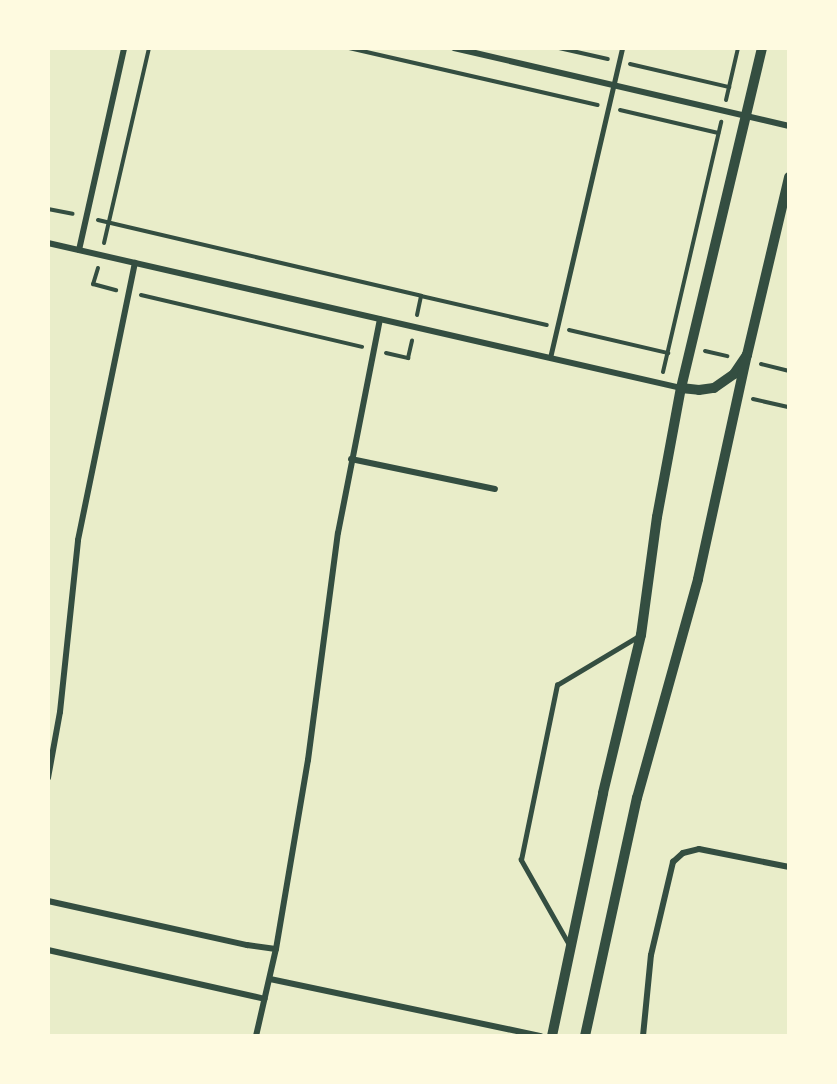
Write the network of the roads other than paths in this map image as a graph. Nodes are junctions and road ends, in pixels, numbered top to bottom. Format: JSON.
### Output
{"nodes":[{"id":1,"x":124,"y":48,"type":"edge"},
{"id":2,"x":454,"y":48,"type":"edge"},
{"id":3,"x":622,"y":48,"type":"edge"},
{"id":4,"x":762,"y":48,"type":"edge"},
{"id":5,"x":613,"y":85,"type":"junction"},
{"id":6,"x":746,"y":116,"type":"junction"},
{"id":7,"x":789,"y":126,"type":"edge"},
{"id":8,"x":789,"y":177,"type":"edge"},
{"id":9,"x":48,"y":243,"type":"edge"},
{"id":10,"x":79,"y":250,"type":"junction"},
{"id":11,"x":135,"y":263,"type":"junction"},
{"id":12,"x":380,"y":319,"type":"junction"},
{"id":13,"x":550,"y":358,"type":"junction"},
{"id":14,"x":745,"y":359,"type":"junction"},
{"id":15,"x":681,"y":388,"type":"junction"},
{"id":16,"x":351,"y":459,"type":"junction"},
{"id":17,"x":495,"y":489,"type":"dead end"},
{"id":18,"x":641,"y":635,"type":"junction"},
{"id":19,"x":48,"y":778,"type":"edge"},
{"id":20,"x":789,"y":867,"type":"edge"},
{"id":21,"x":48,"y":901,"type":"edge"},
{"id":22,"x":571,"y":947,"type":"junction"},
{"id":23,"x":276,"y":949,"type":"junction"},
{"id":24,"x":48,"y":950,"type":"edge"},
{"id":25,"x":270,"y":979,"type":"junction"},
{"id":26,"x":265,"y":999,"type":"junction"},
{"id":27,"x":256,"y":1036,"type":"edge"},
{"id":28,"x":541,"y":1036,"type":"edge"},
{"id":29,"x":552,"y":1036,"type":"edge"},
{"id":30,"x":585,"y":1036,"type":"edge"},
{"id":31,"x":643,"y":1036,"type":"edge"}],
"edges":[{"from":1,"to":10,"type":"street"},
{"from":2,"to":5,"type":"street"},
{"from":3,"to":5,"type":"lane"},
{"from":4,"to":6,"type":"street"},
{"from":5,"to":6,"type":"street"},
{"from":5,"to":13,"type":"lane"},
{"from":6,"to":7,"type":"street"},
{"from":6,"to":15,"type":"street"},
{"from":8,"to":14,"type":"street"},
{"from":9,"to":10,"type":"street"},
{"from":10,"to":11,"type":"street"},
{"from":11,"to":12,"type":"street"},
{"from":11,"to":19,"type":"street"},
{"from":12,"to":13,"type":"street"},
{"from":12,"to":16,"type":"street"},
{"from":13,"to":15,"type":"street"},
{"from":14,"to":15,"type":"street"},
{"from":14,"to":30,"type":"street"},
{"from":15,"to":18,"type":"street"},
{"from":16,"to":17,"type":"street"},
{"from":16,"to":23,"type":"street"},
{"from":18,"to":22,"type":"street"},
{"from":18,"to":22,"type":"lane"},
{"from":20,"to":31,"type":"street"},
{"from":21,"to":23,"type":"street"},
{"from":22,"to":29,"type":"street"},
{"from":23,"to":25,"type":"street"},
{"from":24,"to":26,"type":"street"},
{"from":25,"to":26,"type":"street"},
{"from":25,"to":28,"type":"street"},
{"from":26,"to":27,"type":"street"}]}
